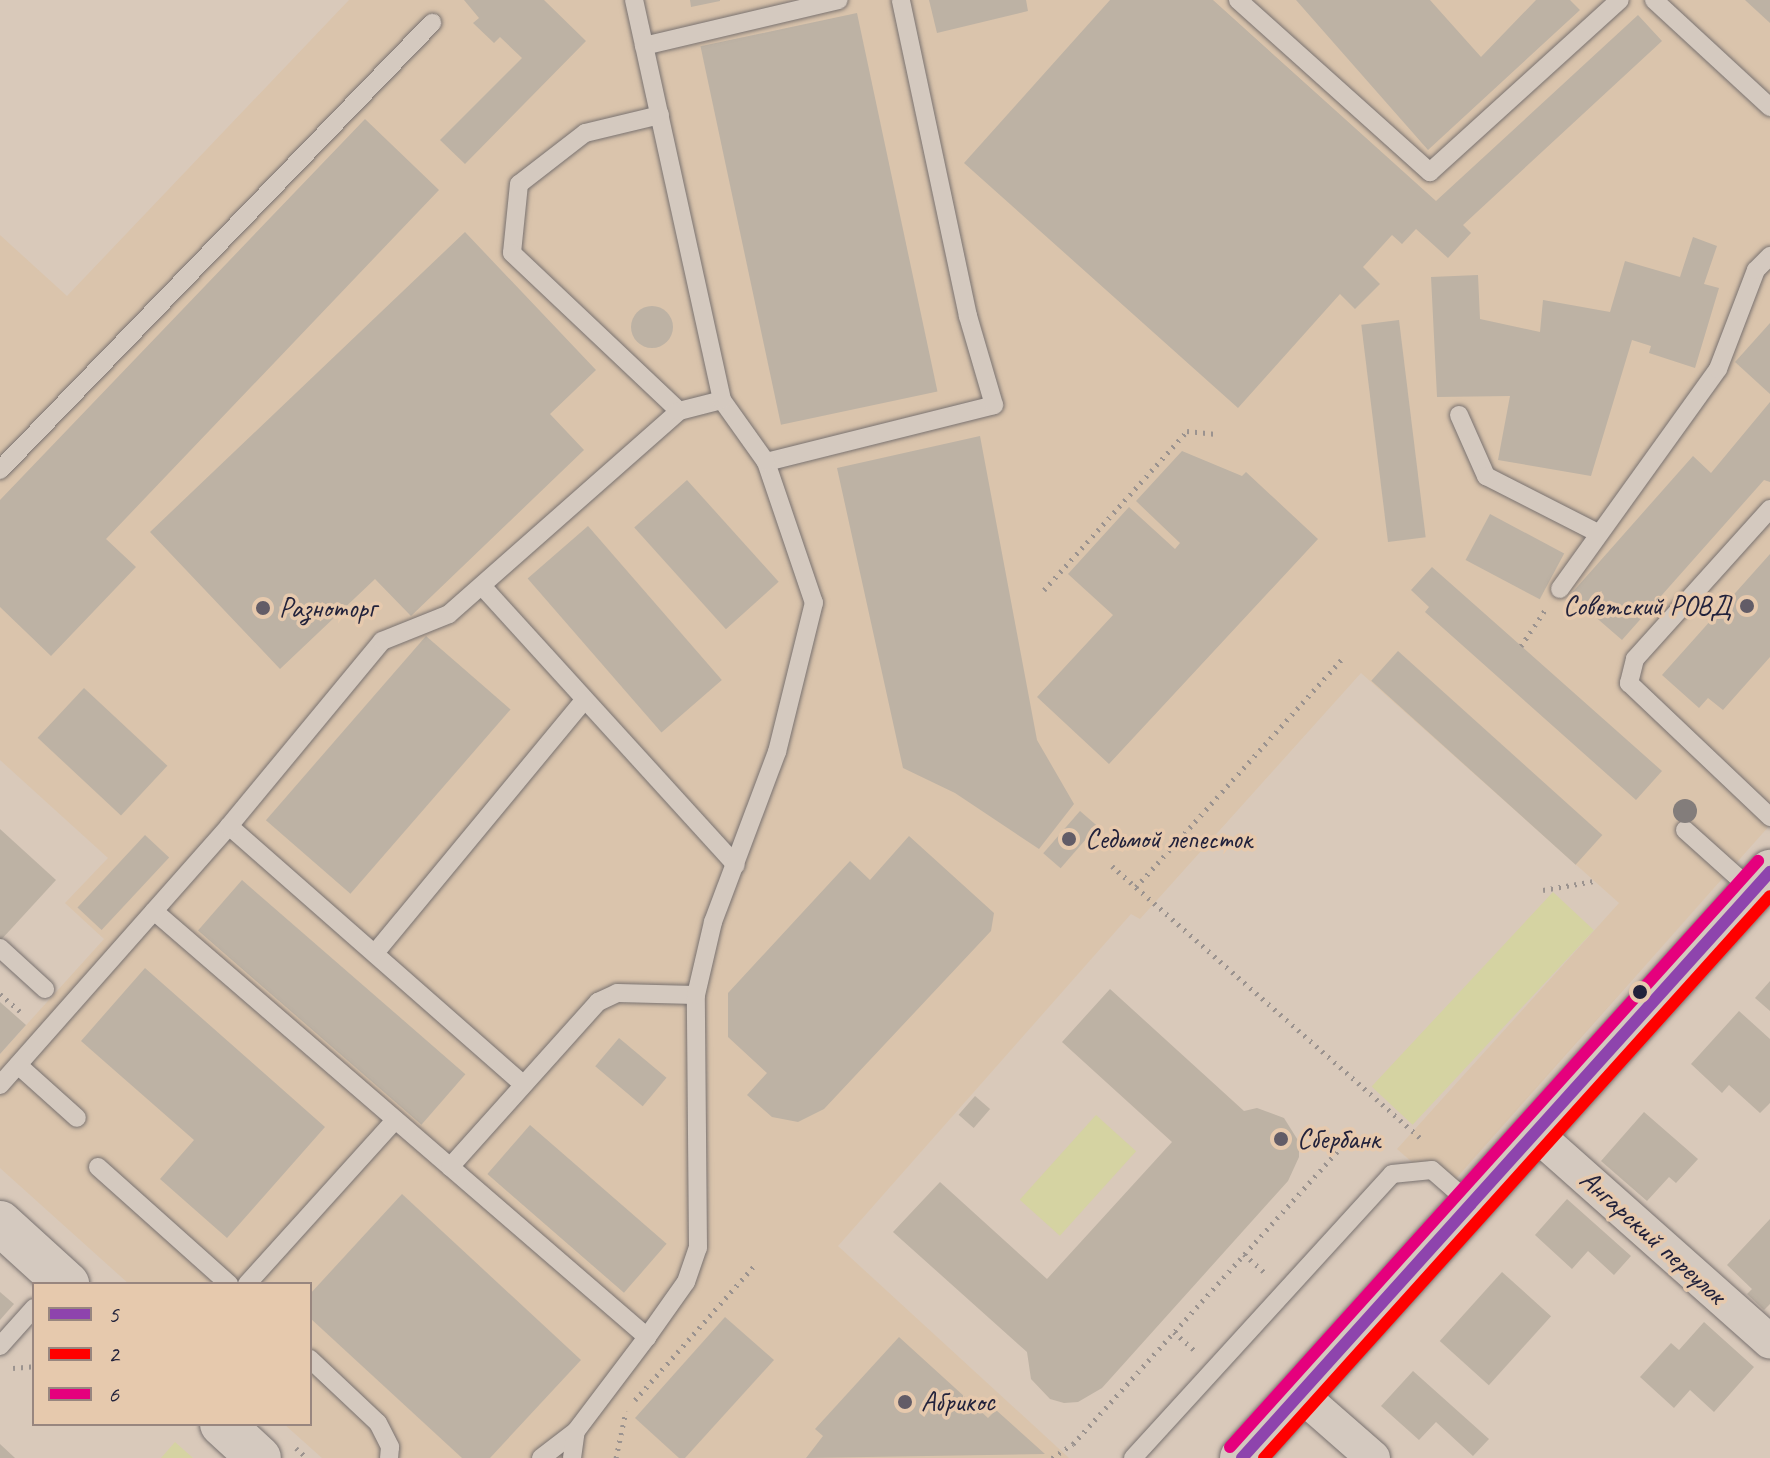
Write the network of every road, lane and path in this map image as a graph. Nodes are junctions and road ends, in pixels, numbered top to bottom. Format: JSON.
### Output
{"nodes":[{"id":1,"x":634,"y":0,"type":"edge"},
{"id":2,"x":839,"y":0,"type":"edge"},
{"id":3,"x":901,"y":0,"type":"edge"},
{"id":4,"x":1238,"y":0,"type":"edge"},
{"id":5,"x":1620,"y":0,"type":"edge"},
{"id":6,"x":1654,"y":0,"type":"edge"},
{"id":7,"x":432,"y":23,"type":"dead end"},
{"id":8,"x":644,"y":46,"type":"junction"},
{"id":9,"x":1770,"y":107,"type":"edge"},
{"id":10,"x":660,"y":115,"type":"junction"},
{"id":11,"x":1770,"y":256,"type":"edge"},
{"id":12,"x":722,"y":400,"type":"junction"},
{"id":13,"x":679,"y":411,"type":"junction"},
{"id":14,"x":1459,"y":415,"type":"dead end"},
{"id":15,"x":1214,"y":434,"type":"dead end"},
{"id":16,"x":766,"y":462,"type":"junction"},
{"id":17,"x":0,"y":470,"type":"edge"},
{"id":18,"x":1770,"y":509,"type":"edge"},
{"id":19,"x":1598,"y":533,"type":"junction"},
{"id":20,"x":482,"y":586,"type":"junction"},
{"id":21,"x":1560,"y":589,"type":"joint"},
{"id":22,"x":1044,"y":590,"type":"dead end"},
{"id":23,"x":1521,"y":646,"type":"dead end"},
{"id":24,"x":1344,"y":657,"type":"dead end"},
{"id":25,"x":584,"y":700,"type":"junction"},
{"id":26,"x":1770,"y":817,"type":"edge"},
{"id":27,"x":229,"y":826,"type":"junction"},
{"id":28,"x":1685,"y":830,"type":"dead end"},
{"id":29,"x":736,"y":865,"type":"junction"},
{"id":30,"x":1112,"y":866,"type":"dead end"},
{"id":31,"x":1594,"y":881,"type":"dead end"},
{"id":32,"x":1136,"y":887,"type":"junction"},
{"id":33,"x":1543,"y":890,"type":"dead end"},
{"id":34,"x":1764,"y":890,"type":"edge"},
{"id":35,"x":154,"y":911,"type":"junction"},
{"id":36,"x":0,"y":948,"type":"edge"},
{"id":37,"x":375,"y":953,"type":"junction"},
{"id":38,"x":45,"y":989,"type":"dead end"},
{"id":39,"x":0,"y":994,"type":"edge"},
{"id":40,"x":696,"y":995,"type":"junction"},
{"id":41,"x":23,"y":1014,"type":"dead end"},
{"id":42,"x":18,"y":1065,"type":"junction"},
{"id":43,"x":523,"y":1084,"type":"junction"},
{"id":44,"x":0,"y":1085,"type":"edge"},
{"id":45,"x":77,"y":1118,"type":"dead end"},
{"id":46,"x":395,"y":1120,"type":"junction"},
{"id":47,"x":1535,"y":1133,"type":"junction"},
{"id":48,"x":1350,"y":1137,"type":"dead end"},
{"id":49,"x":1423,"y":1140,"type":"dead end"},
{"id":50,"x":98,"y":1167,"type":"dead end"},
{"id":51,"x":450,"y":1167,"type":"junction"},
{"id":52,"x":1471,"y":1204,"type":"junction"},
{"id":53,"x":0,"y":1223,"type":"edge"},
{"id":54,"x":754,"y":1266,"type":"dead end"},
{"id":55,"x":48,"y":1282,"type":"edge"},
{"id":56,"x":227,"y":1282,"type":"edge"},
{"id":57,"x":249,"y":1282,"type":"edge"},
{"id":58,"x":32,"y":1312,"type":"edge"},
{"id":59,"x":647,"y":1337,"type":"junction"},
{"id":60,"x":1770,"y":1342,"type":"edge"},
{"id":61,"x":0,"y":1346,"type":"edge"},
{"id":62,"x":312,"y":1361,"type":"edge"},
{"id":63,"x":1300,"y":1394,"type":"junction"},
{"id":64,"x":224,"y":1426,"type":"edge"},
{"id":65,"x":576,"y":1431,"type":"junction"},
{"id":66,"x":259,"y":1458,"type":"edge"},
{"id":67,"x":389,"y":1458,"type":"edge"},
{"id":68,"x":541,"y":1458,"type":"edge"},
{"id":69,"x":572,"y":1458,"type":"edge"},
{"id":70,"x":616,"y":1458,"type":"edge"},
{"id":71,"x":1052,"y":1458,"type":"edge"},
{"id":72,"x":1133,"y":1458,"type":"edge"},
{"id":73,"x":1242,"y":1458,"type":"edge"},
{"id":74,"x":1373,"y":1458,"type":"edge"}],
"edges":[{"from":1,"to":8,"type":"lane"},
{"from":2,"to":8,"type":"lane"},
{"from":3,"to":16,"type":"lane"},
{"from":4,"to":5,"type":"lane"},
{"from":6,"to":9,"type":"lane"},
{"from":7,"to":17,"type":"lane"},
{"from":8,"to":10,"type":"lane"},
{"from":10,"to":12,"type":"lane"},
{"from":10,"to":13,"type":"lane"},
{"from":11,"to":19,"type":"lane"},
{"from":12,"to":13,"type":"lane"},
{"from":12,"to":16,"type":"lane"},
{"from":13,"to":20,"type":"lane"},
{"from":14,"to":19,"type":"lane"},
{"from":15,"to":22,"type":"path"},
{"from":16,"to":29,"type":"lane"},
{"from":18,"to":26,"type":"lane"},
{"from":19,"to":21,"type":"lane"},
{"from":20,"to":25,"type":"lane"},
{"from":20,"to":27,"type":"lane"},
{"from":21,"to":23,"type":"path"},
{"from":24,"to":32,"type":"path"},
{"from":25,"to":29,"type":"lane"},
{"from":25,"to":37,"type":"lane"},
{"from":27,"to":35,"type":"lane"},
{"from":27,"to":37,"type":"lane"},
{"from":28,"to":34,"type":"lane"},
{"from":29,"to":40,"type":"lane"},
{"from":30,"to":32,"type":"path"},
{"from":31,"to":33,"type":"path"},
{"from":32,"to":49,"type":"path"},
{"from":34,"to":47,"type":"main road"},
{"from":35,"to":42,"type":"lane"},
{"from":35,"to":46,"type":"lane"},
{"from":36,"to":38,"type":"lane"},
{"from":37,"to":43,"type":"lane"},
{"from":39,"to":41,"type":"path"},
{"from":40,"to":43,"type":"lane"},
{"from":40,"to":59,"type":"lane"},
{"from":42,"to":44,"type":"lane"},
{"from":42,"to":45,"type":"lane"},
{"from":43,"to":51,"type":"lane"},
{"from":46,"to":51,"type":"lane"},
{"from":46,"to":57,"type":"lane"},
{"from":47,"to":52,"type":"main road"},
{"from":47,"to":60,"type":"street","name":"Ангарский переулок"},
{"from":48,"to":71,"type":"path"},
{"from":50,"to":56,"type":"lane"},
{"from":51,"to":59,"type":"lane"},
{"from":52,"to":63,"type":"main road"},
{"from":52,"to":72,"type":"lane"},
{"from":53,"to":55,"type":"main road"},
{"from":54,"to":70,"type":"path"},
{"from":58,"to":61,"type":"lane"},
{"from":59,"to":65,"type":"lane"},
{"from":62,"to":67,"type":"lane"},
{"from":63,"to":73,"type":"main road"},
{"from":63,"to":74,"type":"street"},
{"from":64,"to":66,"type":"main road"},
{"from":65,"to":68,"type":"lane"},
{"from":65,"to":69,"type":"lane"}]}
